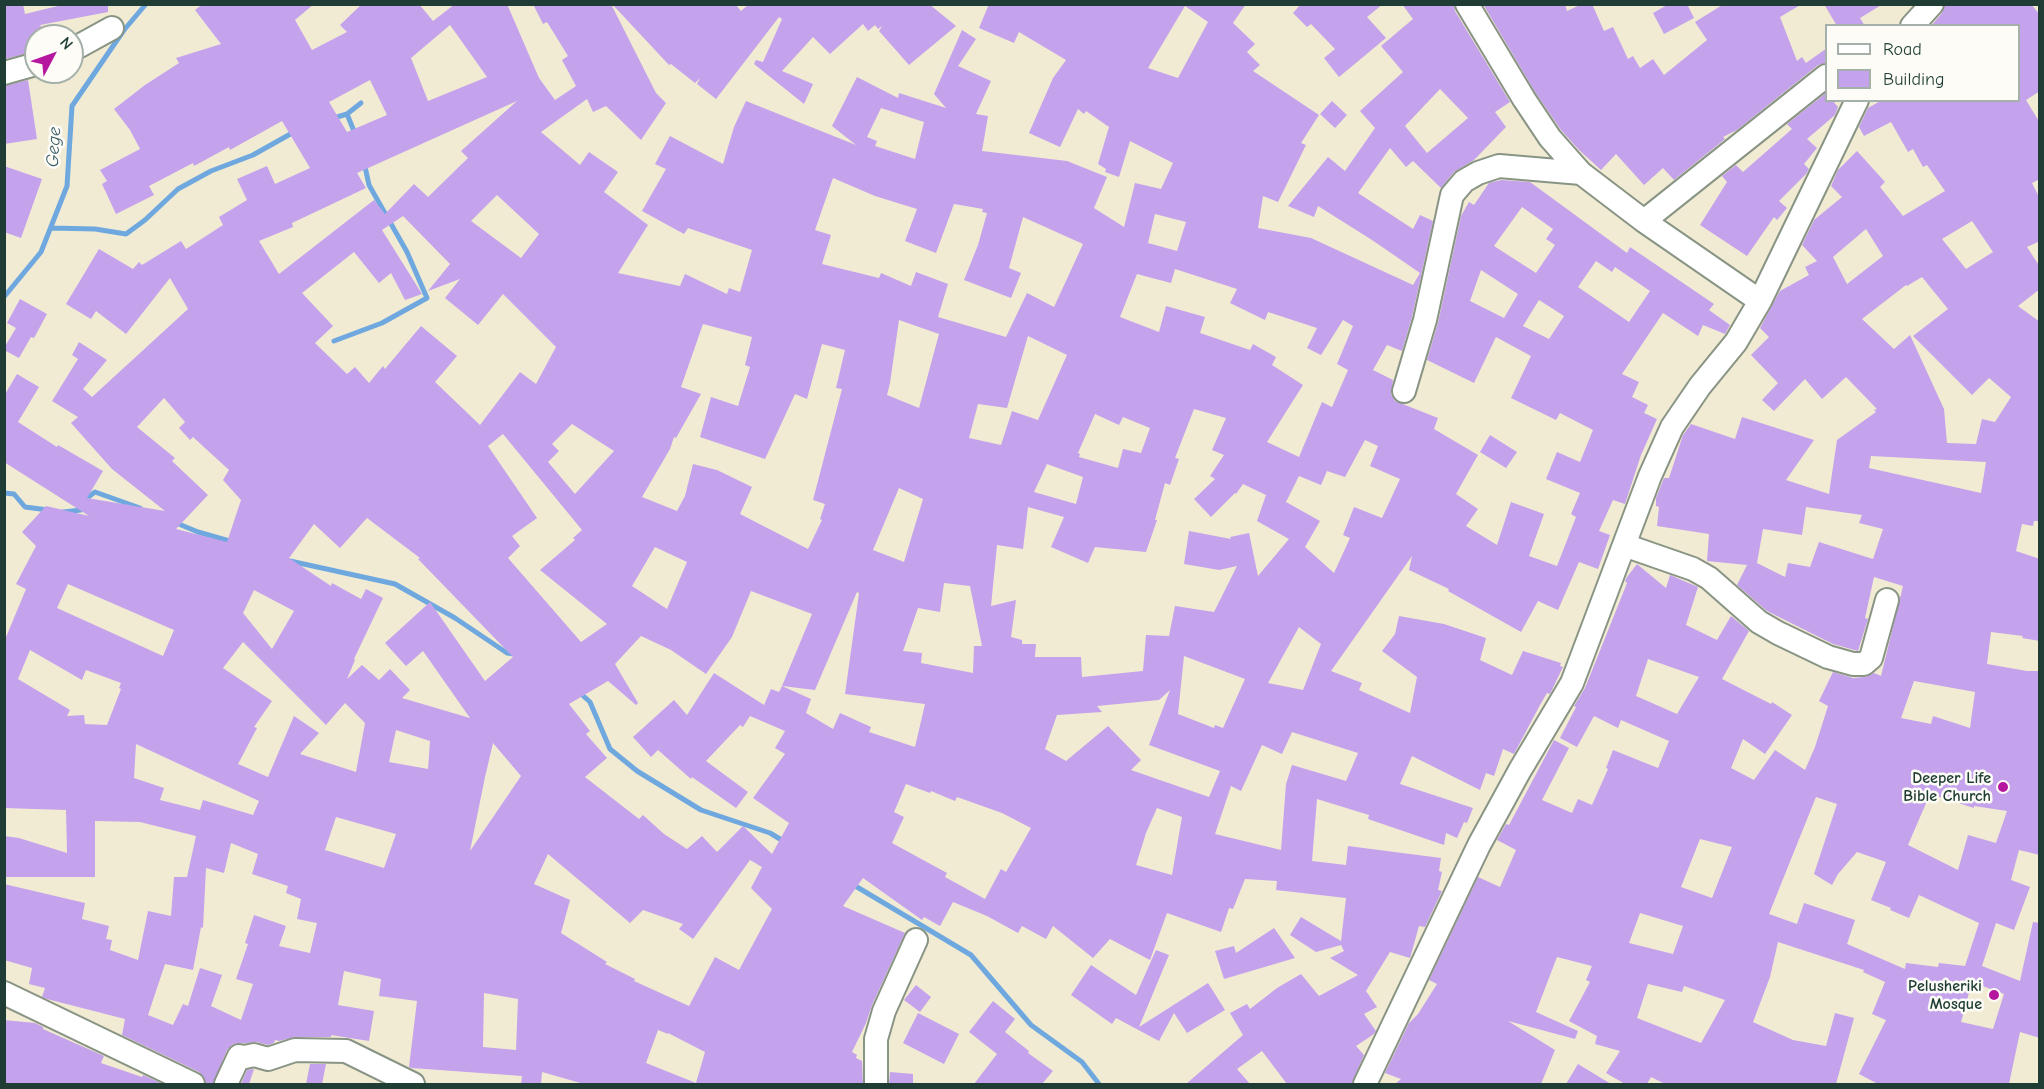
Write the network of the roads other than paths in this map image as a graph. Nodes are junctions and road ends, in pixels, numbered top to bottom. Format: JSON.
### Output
{"nodes":[{"id":1,"x":1467,"y":4,"type":"edge"},
{"id":2,"x":1923,"y":14,"type":"edge"},
{"id":3,"x":1907,"y":24,"type":"edge"},
{"id":4,"x":112,"y":28,"type":"dead end"},
{"id":5,"x":84,"y":43,"type":"edge"},
{"id":6,"x":24,"y":67,"type":"edge"},
{"id":7,"x":4,"y":73,"type":"edge"},
{"id":8,"x":1825,"y":78,"type":"edge"},
{"id":9,"x":1856,"y":102,"type":"edge"},
{"id":10,"x":1581,"y":173,"type":"junction"},
{"id":11,"x":1644,"y":220,"type":"junction"},
{"id":12,"x":1760,"y":301,"type":"junction"},
{"id":13,"x":1404,"y":391,"type":"dead end"},
{"id":14,"x":1624,"y":545,"type":"junction"},
{"id":15,"x":1887,"y":600,"type":"dead end"},
{"id":16,"x":916,"y":940,"type":"dead end"},
{"id":17,"x":4,"y":993,"type":"edge"},
{"id":18,"x":193,"y":1084,"type":"edge"},
{"id":19,"x":226,"y":1084,"type":"edge"},
{"id":20,"x":412,"y":1084,"type":"edge"},
{"id":21,"x":876,"y":1084,"type":"edge"},
{"id":22,"x":1365,"y":1084,"type":"edge"}],
"edges":[{"from":1,"to":10,"type":"street"},
{"from":2,"to":3,"type":"street"},
{"from":4,"to":5,"type":"street"},
{"from":6,"to":7,"type":"street"},
{"from":8,"to":11,"type":"street"},
{"from":9,"to":12,"type":"street"},
{"from":10,"to":11,"type":"street"},
{"from":10,"to":13,"type":"street"},
{"from":11,"to":12,"type":"street"},
{"from":12,"to":14,"type":"street"},
{"from":14,"to":15,"type":"street"},
{"from":14,"to":22,"type":"street"},
{"from":16,"to":21,"type":"street"},
{"from":17,"to":18,"type":"street"},
{"from":19,"to":20,"type":"street"}]}
